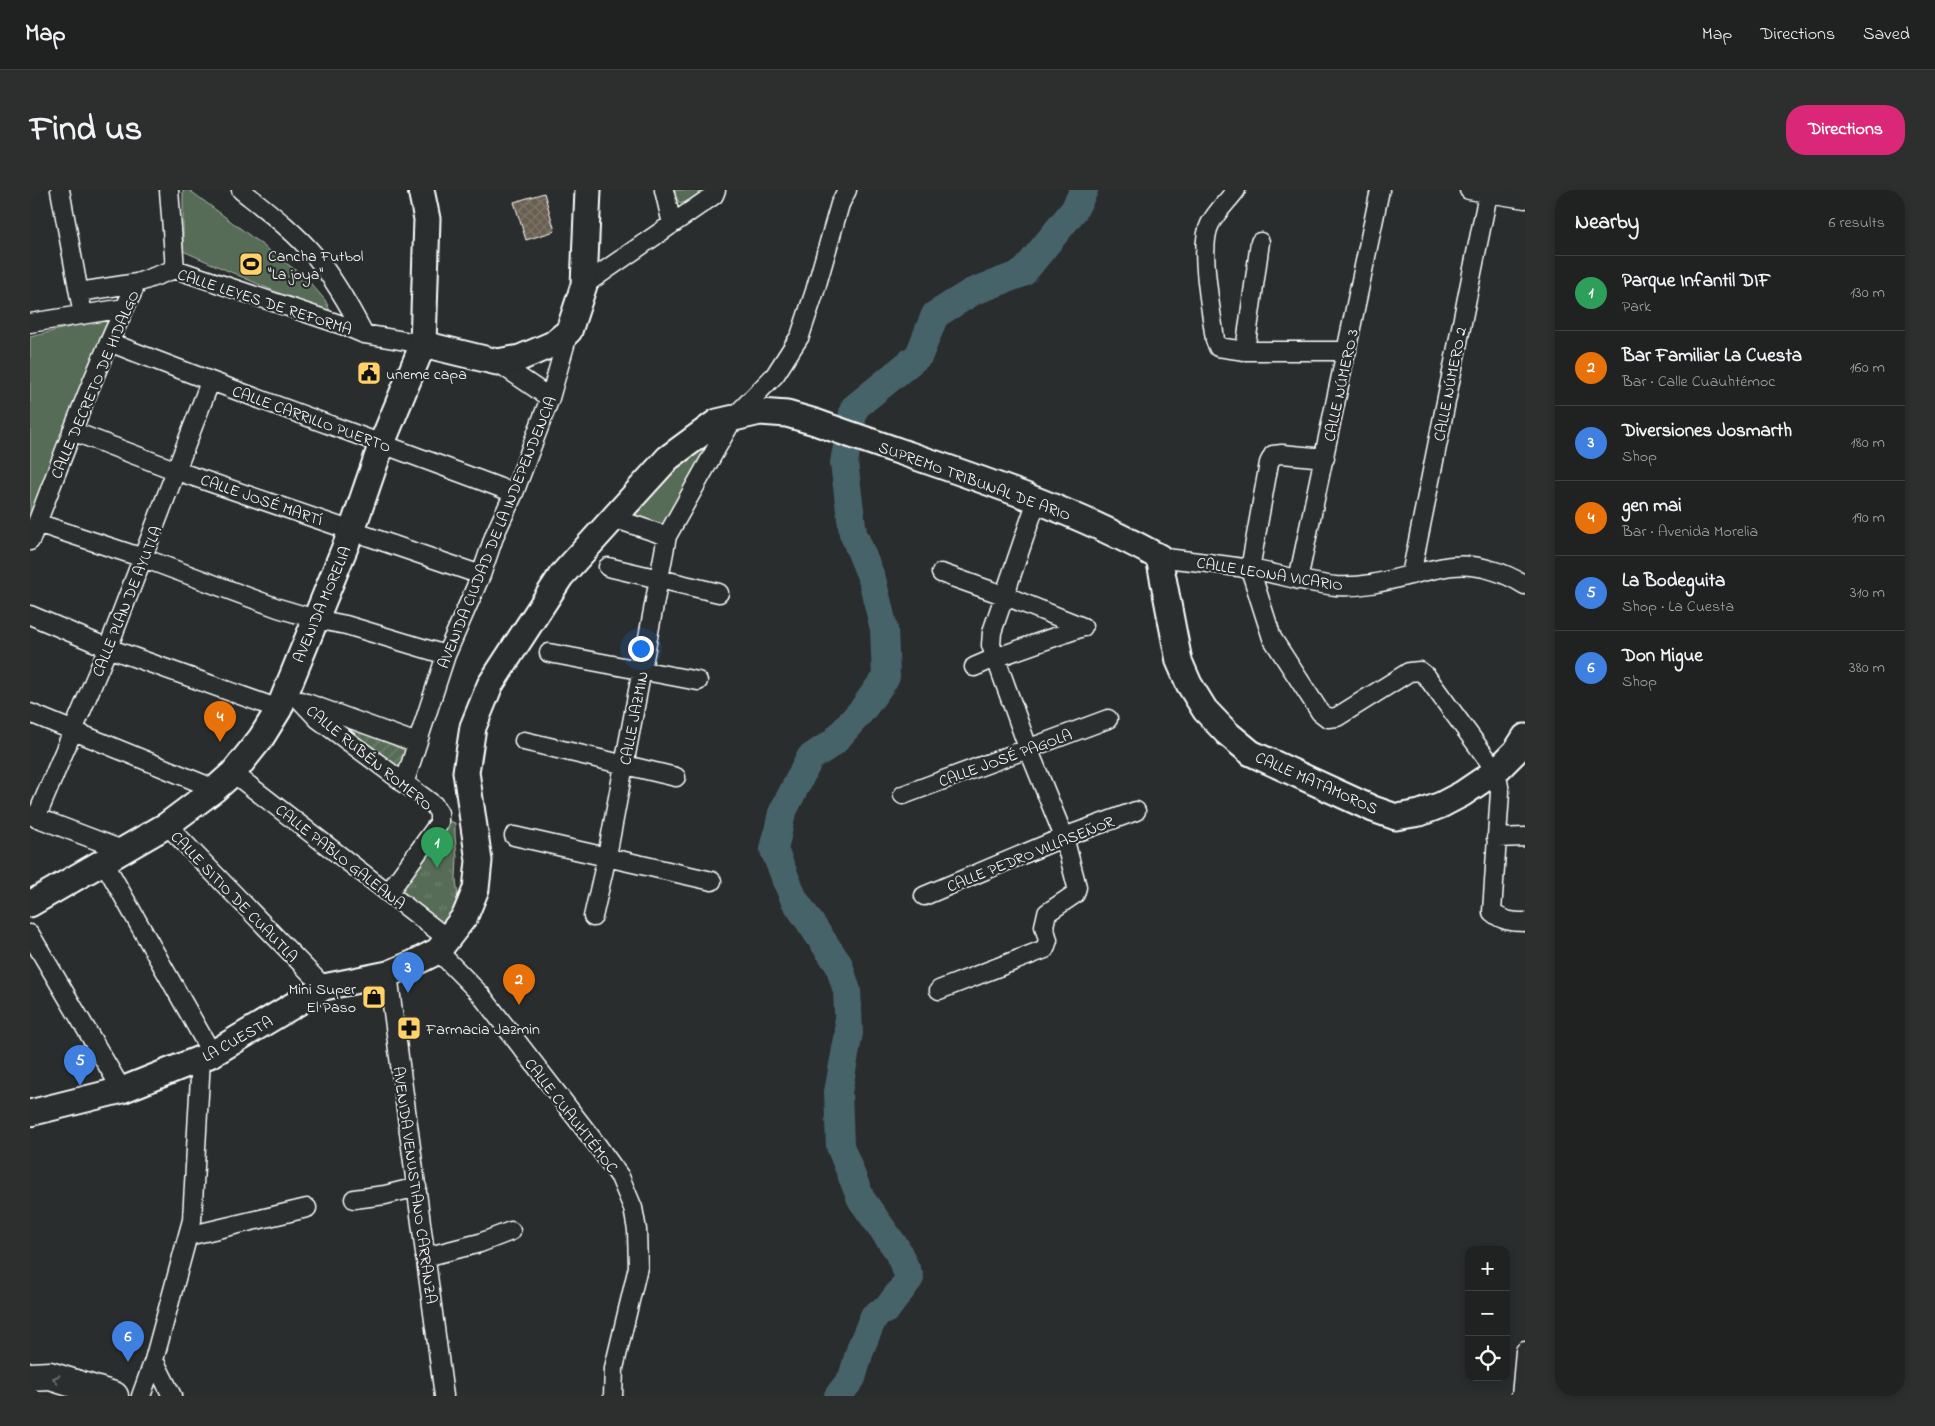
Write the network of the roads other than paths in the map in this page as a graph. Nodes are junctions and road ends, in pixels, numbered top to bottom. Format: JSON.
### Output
{"nodes":[{"id":1,"x":60,"y":190,"type":"edge"},
{"id":2,"x":169,"y":190,"type":"edge"},
{"id":3,"x":240,"y":190,"type":"edge"},
{"id":4,"x":421,"y":190,"type":"edge"},
{"id":5,"x":588,"y":190,"type":"edge"},
{"id":6,"x":664,"y":190,"type":"edge"},
{"id":7,"x":716,"y":190,"type":"edge"},
{"id":8,"x":847,"y":190,"type":"edge"},
{"id":9,"x":1236,"y":190,"type":"edge"},
{"id":10,"x":1380,"y":190,"type":"edge"},
{"id":11,"x":1469,"y":190,"type":"edge"},
{"id":12,"x":1488,"y":194,"type":"junction"},
{"id":13,"x":1525,"y":199,"type":"edge"},
{"id":14,"x":672,"y":224,"type":"junction"},
{"id":15,"x":1260,"y":242,"type":"dead end"},
{"id":16,"x":175,"y":268,"type":"junction"},
{"id":17,"x":137,"y":283,"type":"junction"},
{"id":18,"x":584,"y":285,"type":"junction"},
{"id":19,"x":79,"y":292,"type":"junction"},
{"id":20,"x":125,"y":308,"type":"junction"},
{"id":21,"x":83,"y":315,"type":"junction"},
{"id":22,"x":30,"y":324,"type":"edge"},
{"id":23,"x":569,"y":331,"type":"junction"},
{"id":24,"x":364,"y":334,"type":"junction"},
{"id":25,"x":109,"y":342,"type":"junction"},
{"id":26,"x":423,"y":344,"type":"junction"},
{"id":27,"x":1245,"y":351,"type":"junction"},
{"id":28,"x":1347,"y":351,"type":"junction"},
{"id":29,"x":497,"y":362,"type":"junction"},
{"id":30,"x":210,"y":382,"type":"junction"},
{"id":31,"x":550,"y":398,"type":"junction"},
{"id":32,"x":734,"y":417,"type":"junction"},
{"id":33,"x":72,"y":431,"type":"junction"},
{"id":34,"x":382,"y":443,"type":"junction"},
{"id":35,"x":1325,"y":458,"type":"junction"},
{"id":36,"x":177,"y":471,"type":"junction"},
{"id":37,"x":514,"y":493,"type":"junction"},
{"id":38,"x":1037,"y":500,"type":"junction"},
{"id":39,"x":613,"y":518,"type":"junction"},
{"id":40,"x":37,"y":523,"type":"junction"},
{"id":41,"x":352,"y":530,"type":"junction"},
{"id":42,"x":667,"y":536,"type":"junction"},
{"id":43,"x":30,"y":541,"type":"edge"},
{"id":44,"x":1159,"y":557,"type":"junction"},
{"id":45,"x":143,"y":558,"type":"junction"},
{"id":46,"x":608,"y":567,"type":"dead end"},
{"id":47,"x":1250,"y":569,"type":"junction"},
{"id":48,"x":941,"y":573,"type":"dead end"},
{"id":49,"x":481,"y":575,"type":"junction"},
{"id":50,"x":1411,"y":575,"type":"junction"},
{"id":51,"x":659,"y":580,"type":"junction"},
{"id":52,"x":1298,"y":580,"type":"junction"},
{"id":53,"x":1525,"y":585,"type":"edge"},
{"id":54,"x":719,"y":593,"type":"dead end"},
{"id":55,"x":1004,"y":595,"type":"junction"},
{"id":56,"x":30,"y":615,"type":"edge"},
{"id":57,"x":315,"y":619,"type":"junction"},
{"id":58,"x":108,"y":648,"type":"junction"},
{"id":59,"x":549,"y":653,"type":"dead end"},
{"id":60,"x":446,"y":655,"type":"junction"},
{"id":61,"x":995,"y":658,"type":"junction"},
{"id":62,"x":974,"y":668,"type":"dead end"},
{"id":63,"x":642,"y":671,"type":"junction"},
{"id":64,"x":698,"y":681,"type":"dead end"},
{"id":65,"x":289,"y":701,"type":"junction"},
{"id":66,"x":30,"y":713,"type":"edge"},
{"id":67,"x":1108,"y":719,"type":"dead end"},
{"id":68,"x":72,"y":731,"type":"junction"},
{"id":69,"x":1525,"y":737,"type":"edge"},
{"id":70,"x":524,"y":741,"type":"dead end"},
{"id":71,"x":417,"y":743,"type":"junction"},
{"id":72,"x":1028,"y":748,"type":"junction"},
{"id":73,"x":624,"y":765,"type":"junction"},
{"id":74,"x":1496,"y":771,"type":"junction"},
{"id":75,"x":676,"y":777,"type":"dead end"},
{"id":76,"x":224,"y":781,"type":"junction"},
{"id":77,"x":404,"y":784,"type":"junction"},
{"id":78,"x":903,"y":795,"type":"dead end"},
{"id":79,"x":1136,"y":812,"type":"dead end"},
{"id":80,"x":33,"y":816,"type":"edge"},
{"id":81,"x":167,"y":825,"type":"junction"},
{"id":82,"x":514,"y":836,"type":"dead end"},
{"id":83,"x":1064,"y":836,"type":"junction"},
{"id":84,"x":1525,"y":837,"type":"edge"},
{"id":85,"x":1496,"y":838,"type":"junction"},
{"id":86,"x":114,"y":856,"type":"junction"},
{"id":87,"x":607,"y":856,"type":"junction"},
{"id":88,"x":712,"y":881,"type":"dead end"},
{"id":89,"x":389,"y":892,"type":"junction"},
{"id":90,"x":924,"y":896,"type":"dead end"},
{"id":91,"x":30,"y":904,"type":"edge"},
{"id":92,"x":593,"y":917,"type":"dead end"},
{"id":93,"x":1525,"y":922,"type":"edge"},
{"id":94,"x":30,"y":934,"type":"edge"},
{"id":95,"x":443,"y":945,"type":"junction"},
{"id":96,"x":388,"y":974,"type":"junction"},
{"id":97,"x":324,"y":988,"type":"junction"},
{"id":98,"x":940,"y":990,"type":"dead end"},
{"id":99,"x":206,"y":1056,"type":"junction"},
{"id":100,"x":122,"y":1090,"type":"junction"},
{"id":101,"x":32,"y":1109,"type":"edge"},
{"id":102,"x":417,"y":1187,"type":"junction"},
{"id":103,"x":354,"y":1199,"type":"dead end"},
{"id":104,"x":307,"y":1208,"type":"dead end"},
{"id":105,"x":511,"y":1232,"type":"dead end"},
{"id":106,"x":188,"y":1236,"type":"junction"},
{"id":107,"x":425,"y":1257,"type":"junction"},
{"id":108,"x":1525,"y":1351,"type":"edge"},
{"id":109,"x":154,"y":1360,"type":"junction"},
{"id":110,"x":30,"y":1377,"type":"edge"},
{"id":111,"x":114,"y":1396,"type":"edge"},
{"id":112,"x":141,"y":1396,"type":"edge"},
{"id":113,"x":172,"y":1396,"type":"edge"},
{"id":114,"x":444,"y":1396,"type":"edge"},
{"id":115,"x":613,"y":1396,"type":"edge"},
{"id":116,"x":1521,"y":1396,"type":"edge"}],
"edges":[{"from":1,"to":19,"type":"street"},
{"from":2,"to":16,"type":"street"},
{"from":3,"to":24,"type":"street"},
{"from":4,"to":26,"type":"street","name":"AVENIDA MORELIA"},
{"from":5,"to":18,"type":"street","name":"AVENIDA CIUDAD DE LA INDEPENDENCIA"},
{"from":6,"to":14,"type":"street"},
{"from":7,"to":14,"type":"street"},
{"from":8,"to":32,"type":"street","name":"CALLE JAZMIN"},
{"from":9,"to":27,"type":"street"},
{"from":10,"to":28,"type":"street","name":"CALLE NÚMERO 3"},
{"from":11,"to":12,"type":"street"},
{"from":12,"to":13,"type":"street"},
{"from":12,"to":50,"type":"street","name":"CALLE NÚMERO 2"},
{"from":14,"to":18,"type":"street"},
{"from":15,"to":27,"type":"street"},
{"from":16,"to":17,"type":"street","name":"CALLE LEYES DE REFORMA"},
{"from":16,"to":24,"type":"street","name":"CALLE LEYES DE REFORMA"},
{"from":17,"to":19,"type":"street","name":"CALLE LEYES DE REFORMA"},
{"from":17,"to":20,"type":"street","name":"CALLE DECRETO DE HIDALGO"},
{"from":18,"to":23,"type":"street","name":"AVENIDA CIUDAD DE LA INDEPENDENCIA"},
{"from":19,"to":21,"type":"street"},
{"from":20,"to":21,"type":"street"},
{"from":20,"to":25,"type":"street","name":"CALLE DECRETO DE HIDALGO"},
{"from":21,"to":22,"type":"street"},
{"from":23,"to":29,"type":"street"},
{"from":23,"to":31,"type":"street","name":"AVENIDA CIUDAD DE LA INDEPENDENCIA"},
{"from":24,"to":26,"type":"street","name":"CALLE LEYES DE REFORMA"},
{"from":25,"to":30,"type":"street","name":"CALLE CARRILLO PUERTO"},
{"from":25,"to":33,"type":"street","name":"CALLE DECRETO DE HIDALGO"},
{"from":26,"to":29,"type":"street"},
{"from":26,"to":34,"type":"street","name":"AVENIDA MORELIA"},
{"from":27,"to":28,"type":"street"},
{"from":28,"to":35,"type":"street","name":"CALLE NÚMERO 3"},
{"from":29,"to":31,"type":"street"},
{"from":30,"to":34,"type":"street","name":"CALLE CARRILLO PUERTO"},
{"from":30,"to":36,"type":"street","name":"CALLE PLAN DE AYUTLA"},
{"from":31,"to":37,"type":"street","name":"AVENIDA CIUDAD DE LA INDEPENDENCIA"},
{"from":32,"to":38,"type":"street","name":"SUPREMO TRIBUNAL DE ARIO"},
{"from":32,"to":39,"type":"street","name":"SUPREMO TRIBUNAL DE ARIO"},
{"from":32,"to":42,"type":"street","name":"CALLE JAZMIN"},
{"from":33,"to":36,"type":"street","name":"CALLE JOSÉ MARTÍ"},
{"from":33,"to":40,"type":"street","name":"CALLE DECRETO DE HIDALGO"},
{"from":34,"to":37,"type":"street","name":"CALLE CARRILLO PUERTO"},
{"from":34,"to":41,"type":"street","name":"AVENIDA MORELIA"},
{"from":35,"to":47,"type":"street"},
{"from":35,"to":52,"type":"street","name":"CALLE NÚMERO 3"},
{"from":36,"to":41,"type":"street","name":"CALLE JOSÉ MARTÍ"},
{"from":36,"to":45,"type":"street","name":"CALLE PLAN DE AYUTLA"},
{"from":37,"to":49,"type":"street","name":"AVENIDA CIUDAD DE LA INDEPENDENCIA"},
{"from":38,"to":44,"type":"street","name":"SUPREMO TRIBUNAL DE ARIO"},
{"from":38,"to":55,"type":"street"},
{"from":39,"to":42,"type":"street"},
{"from":39,"to":95,"type":"street","name":"SUPREMO TRIBUNAL DE ARIO"},
{"from":40,"to":43,"type":"street","name":"CALLE DECRETO DE HIDALGO"},
{"from":40,"to":45,"type":"street"},
{"from":41,"to":49,"type":"street","name":"CALLE JOSÉ MARTÍ"},
{"from":41,"to":57,"type":"street","name":"AVENIDA MORELIA"},
{"from":42,"to":51,"type":"street","name":"CALLE JAZMIN"},
{"from":44,"to":47,"type":"street","name":"CALLE LEONA VICARIO"},
{"from":44,"to":74,"type":"street","name":"CALLE MATAMOROS"},
{"from":45,"to":57,"type":"street"},
{"from":45,"to":58,"type":"street","name":"CALLE PLAN DE AYUTLA"},
{"from":46,"to":51,"type":"street"},
{"from":47,"to":52,"type":"street","name":"CALLE LEONA VICARIO"},
{"from":47,"to":74,"type":"street"},
{"from":48,"to":55,"type":"street"},
{"from":49,"to":60,"type":"street","name":"AVENIDA CIUDAD DE LA INDEPENDENCIA"},
{"from":50,"to":52,"type":"street","name":"CALLE LEONA VICARIO"},
{"from":50,"to":53,"type":"street","name":"CALLE LEONA VICARIO"},
{"from":51,"to":54,"type":"street"},
{"from":51,"to":63,"type":"street","name":"CALLE JAZMIN"},
{"from":55,"to":61,"type":"street"},
{"from":55,"to":61,"type":"street"},
{"from":56,"to":58,"type":"street"},
{"from":57,"to":60,"type":"street"},
{"from":57,"to":65,"type":"street","name":"AVENIDA MORELIA"},
{"from":58,"to":65,"type":"street"},
{"from":58,"to":68,"type":"street","name":"CALLE PLAN DE AYUTLA"},
{"from":59,"to":63,"type":"street"},
{"from":60,"to":71,"type":"street","name":"AVENIDA CIUDAD DE LA INDEPENDENCIA"},
{"from":61,"to":62,"type":"street"},
{"from":61,"to":72,"type":"street"},
{"from":63,"to":64,"type":"street"},
{"from":63,"to":73,"type":"street","name":"CALLE JAZMIN"},
{"from":65,"to":71,"type":"street"},
{"from":65,"to":76,"type":"street","name":"AVENIDA MORELIA"},
{"from":65,"to":77,"type":"street","name":"CALLE RUBÉN ROMERO"},
{"from":66,"to":68,"type":"street","name":"CALLE PABLO GALEANA"},
{"from":67,"to":72,"type":"street","name":"CALLE JOSÉ PAGOLA"},
{"from":68,"to":76,"type":"street","name":"CALLE PABLO GALEANA"},
{"from":68,"to":80,"type":"street","name":"CALLE PLAN DE AYUTLA"},
{"from":69,"to":74,"type":"street"},
{"from":70,"to":73,"type":"street"},
{"from":71,"to":77,"type":"street","name":"AVENIDA CIUDAD DE LA INDEPENDENCIA"},
{"from":72,"to":78,"type":"street","name":"CALLE JOSÉ PAGOLA"},
{"from":72,"to":83,"type":"street"},
{"from":73,"to":75,"type":"street"},
{"from":73,"to":87,"type":"street","name":"CALLE JAZMIN"},
{"from":74,"to":85,"type":"street"},
{"from":76,"to":81,"type":"street","name":"AVENIDA MORELIA"},
{"from":76,"to":89,"type":"street","name":"CALLE PABLO GALEANA"},
{"from":77,"to":89,"type":"street","name":"CALLE RUBÉN ROMERO"},
{"from":79,"to":83,"type":"street","name":"CALLE PEDRO VILLASEÑOR"},
{"from":80,"to":86,"type":"street"},
{"from":81,"to":86,"type":"street","name":"AVENIDA MORELIA"},
{"from":81,"to":97,"type":"street","name":"CALLE SITIO DE CUAUTLA"},
{"from":82,"to":87,"type":"street"},
{"from":83,"to":90,"type":"street","name":"CALLE PEDRO VILLASEÑOR"},
{"from":83,"to":98,"type":"street"},
{"from":84,"to":85,"type":"street"},
{"from":85,"to":93,"type":"street"},
{"from":86,"to":91,"type":"street","name":"AVENIDA MORELIA"},
{"from":86,"to":99,"type":"street"},
{"from":87,"to":88,"type":"street"},
{"from":87,"to":92,"type":"street","name":"CALLE JAZMIN"},
{"from":89,"to":95,"type":"street","name":"CALLE PABLO GALEANA"},
{"from":94,"to":100,"type":"street"},
{"from":95,"to":96,"type":"street","name":"LA CUESTA"},
{"from":95,"to":115,"type":"street","name":"CALLE CUAUHTÉMOC"},
{"from":96,"to":97,"type":"street","name":"LA CUESTA"},
{"from":96,"to":102,"type":"street","name":"AVENIDA VENUSTIANO CARRANZA"},
{"from":97,"to":99,"type":"street","name":"LA CUESTA"},
{"from":99,"to":100,"type":"street","name":"LA CUESTA"},
{"from":99,"to":106,"type":"street"},
{"from":100,"to":101,"type":"street","name":"LA CUESTA"},
{"from":102,"to":103,"type":"street"},
{"from":102,"to":107,"type":"street","name":"AVENIDA VENUSTIANO CARRANZA"},
{"from":104,"to":106,"type":"street"},
{"from":105,"to":107,"type":"street"},
{"from":106,"to":109,"type":"street"},
{"from":107,"to":114,"type":"street","name":"AVENIDA VENUSTIANO CARRANZA"},
{"from":108,"to":116,"type":"street"},
{"from":109,"to":112,"type":"street"},
{"from":109,"to":113,"type":"street"},
{"from":111,"to":110,"type":"main road","one_way":true}]}
